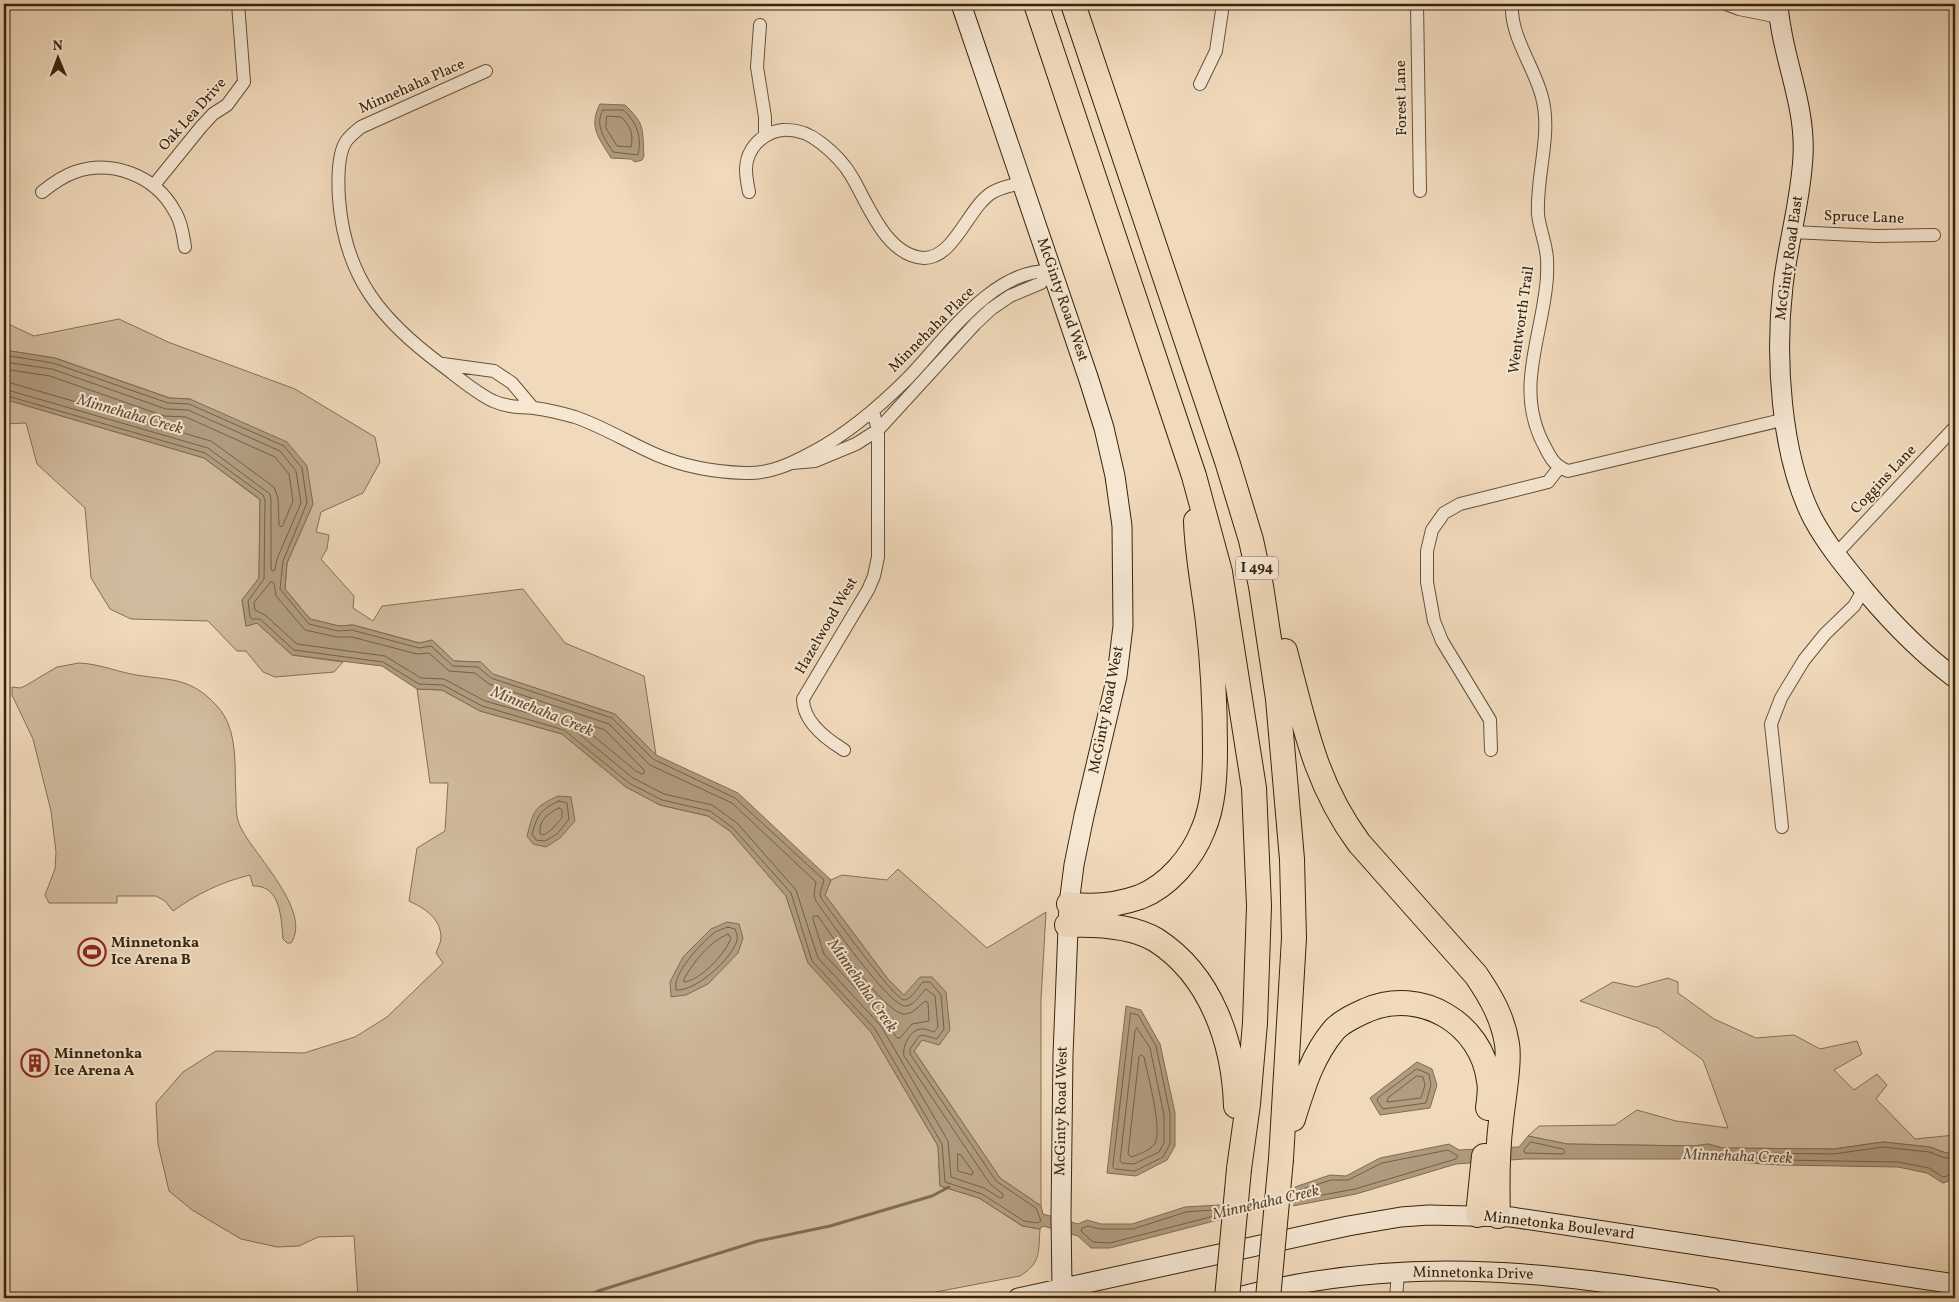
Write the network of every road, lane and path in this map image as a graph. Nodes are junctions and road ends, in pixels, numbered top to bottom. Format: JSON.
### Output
{"nodes":[{"id":1,"x":238,"y":4,"type":"edge"},
{"id":2,"x":961,"y":4,"type":"edge"},
{"id":3,"x":1036,"y":4,"type":"edge"},
{"id":4,"x":1073,"y":4,"type":"edge"},
{"id":5,"x":1223,"y":4,"type":"edge"},
{"id":6,"x":1417,"y":4,"type":"edge"},
{"id":7,"x":1512,"y":4,"type":"edge"},
{"id":8,"x":1726,"y":4,"type":"edge"},
{"id":9,"x":1779,"y":14,"type":"edge"},
{"id":10,"x":760,"y":25,"type":"dead end"},
{"id":11,"x":486,"y":72,"type":"dead end"},
{"id":12,"x":1200,"y":84,"type":"dead end"},
{"id":13,"x":766,"y":135,"type":"junction"},
{"id":14,"x":1022,"y":183,"type":"junction"},
{"id":15,"x":154,"y":185,"type":"junction"},
{"id":16,"x":1420,"y":191,"type":"dead end"},
{"id":17,"x":42,"y":192,"type":"dead end"},
{"id":18,"x":749,"y":192,"type":"dead end"},
{"id":19,"x":1792,"y":232,"type":"junction"},
{"id":20,"x":1934,"y":236,"type":"dead end"},
{"id":21,"x":185,"y":247,"type":"dead end"},
{"id":22,"x":1051,"y":270,"type":"junction"},
{"id":23,"x":440,"y":364,"type":"junction"},
{"id":24,"x":533,"y":408,"type":"junction"},
{"id":25,"x":873,"y":411,"type":"junction"},
{"id":26,"x":1786,"y":419,"type":"junction"},
{"id":27,"x":1955,"y":427,"type":"edge"},
{"id":28,"x":878,"y":430,"type":"junction"},
{"id":29,"x":792,"y":463,"type":"junction"},
{"id":30,"x":1559,"y":468,"type":"junction"},
{"id":31,"x":1194,"y":476,"type":"junction"},
{"id":32,"x":1836,"y":554,"type":"junction"},
{"id":33,"x":1261,"y":586,"type":"junction"},
{"id":34,"x":1864,"y":590,"type":"junction"},
{"id":35,"x":1955,"y":678,"type":"edge"},
{"id":36,"x":844,"y":750,"type":"dead end"},
{"id":37,"x":1491,"y":750,"type":"dead end"},
{"id":38,"x":1782,"y":827,"type":"dead end"},
{"id":39,"x":1068,"y":914,"type":"junction"},
{"id":40,"x":1281,"y":1159,"type":"junction"},
{"id":41,"x":1239,"y":1169,"type":"junction"},
{"id":42,"x":1488,"y":1216,"type":"junction"},
{"id":43,"x":1398,"y":1273,"type":"junction"},
{"id":44,"x":1955,"y":1284,"type":"edge"},
{"id":45,"x":1062,"y":1288,"type":"junction"},
{"id":46,"x":1018,"y":1298,"type":"edge"},
{"id":47,"x":1227,"y":1298,"type":"edge"},
{"id":48,"x":1234,"y":1298,"type":"edge"},
{"id":49,"x":1268,"y":1298,"type":"edge"},
{"id":50,"x":1396,"y":1298,"type":"edge"},
{"id":51,"x":1712,"y":1298,"type":"edge"}],
"edges":[{"from":1,"to":15,"type":"street","name":"Oak Lea Drive"},
{"from":2,"to":14,"type":"main road","name":"McGinty Road West"},
{"from":3,"to":31,"type":"highway","number":"I 494"},
{"from":4,"to":33,"type":"highway","number":"I 494"},
{"from":5,"to":12,"type":"street"},
{"from":6,"to":16,"type":"street","name":"Forest Lane"},
{"from":7,"to":30,"type":"street","name":"Wentworth Trail"},
{"from":8,"to":9,"type":"street","name":"McGinty Road East"},
{"from":9,"to":19,"type":"main road","name":"McGinty Road East"},
{"from":10,"to":13,"type":"street"},
{"from":11,"to":23,"type":"street","name":"Minnehaha Place"},
{"from":13,"to":14,"type":"street"},
{"from":13,"to":18,"type":"street"},
{"from":14,"to":22,"type":"main road","name":"McGinty Road West"},
{"from":15,"to":17,"type":"street"},
{"from":15,"to":21,"type":"street"},
{"from":19,"to":20,"type":"street","name":"Spruce Lane"},
{"from":19,"to":26,"type":"main road","name":"McGinty Road East"},
{"from":22,"to":25,"type":"street","name":"Minnehaha Place"},
{"from":22,"to":28,"type":"street","name":"Minnehaha Place"},
{"from":22,"to":39,"type":"main road","name":"McGinty Road West"},
{"from":23,"to":24,"type":"street","name":"Minnehaha Place"},
{"from":23,"to":24,"type":"street","name":"Minnehaha Place"},
{"from":24,"to":29,"type":"street","name":"Minnehaha Place"},
{"from":25,"to":28,"type":"street","name":"Hazelwood West"},
{"from":25,"to":29,"type":"street","name":"Minnehaha Place"},
{"from":26,"to":30,"type":"street"},
{"from":26,"to":32,"type":"main road","name":"McGinty Road East"},
{"from":27,"to":32,"type":"street","name":"Coggins Lane"},
{"from":28,"to":29,"type":"street","name":"Minnehaha Place"},
{"from":28,"to":36,"type":"street","name":"Hazelwood West"},
{"from":30,"to":37,"type":"street"},
{"from":31,"to":39,"type":"highway"},
{"from":31,"to":41,"type":"highway","number":"I 494"},
{"from":32,"to":34,"type":"main road","name":"McGinty Road East"},
{"from":33,"to":40,"type":"highway","number":"I 494"},
{"from":33,"to":42,"type":"highway"},
{"from":34,"to":35,"type":"main road","name":"McGinty Road East"},
{"from":34,"to":38,"type":"street"},
{"from":39,"to":41,"type":"highway"},
{"from":39,"to":45,"type":"main road","name":"McGinty Road West"},
{"from":40,"to":42,"type":"highway"},
{"from":40,"to":49,"type":"highway","number":"I 494","bridge":true},
{"from":41,"to":47,"type":"highway","number":"I 494","bridge":true},
{"from":42,"to":44,"type":"main road","name":"Minnetonka Boulevard"},
{"from":42,"to":45,"type":"main road","name":"Minnetonka Boulevard"},
{"from":43,"to":48,"type":"main road","name":"Minnetonka Drive"},
{"from":43,"to":50,"type":"street"},
{"from":43,"to":51,"type":"main road","name":"Minnetonka Drive"},
{"from":45,"to":46,"type":"main road","name":"Minnetonka Boulevard"}]}
